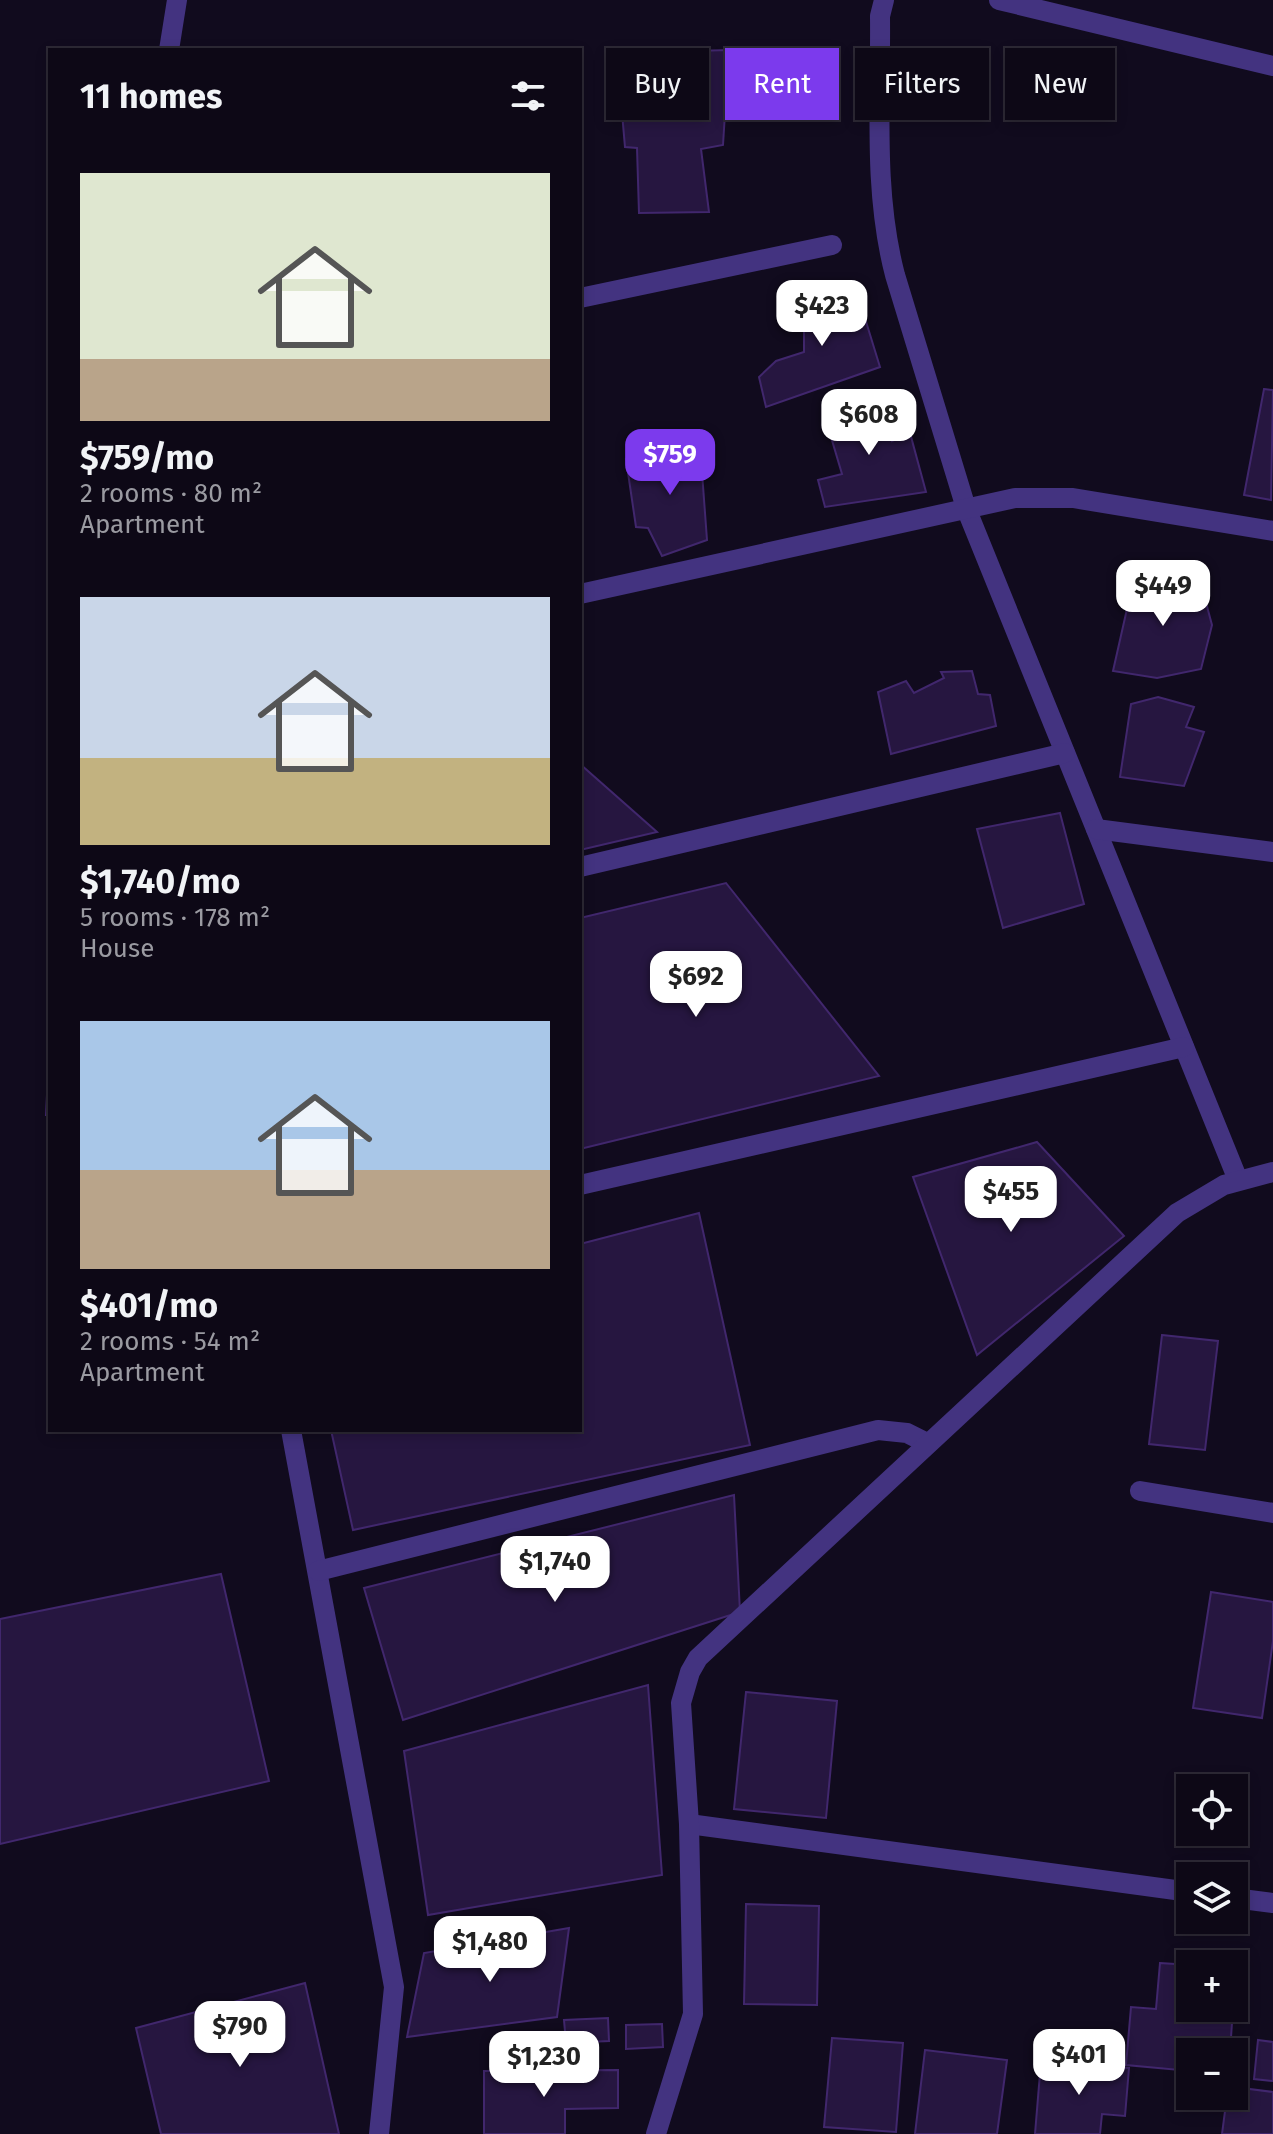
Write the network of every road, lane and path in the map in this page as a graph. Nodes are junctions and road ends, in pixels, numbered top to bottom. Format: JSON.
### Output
{"nodes":[{"id":1,"x":177,"y":0,"type":"edge"},
{"id":2,"x":884,"y":0,"type":"edge"},
{"id":3,"x":999,"y":0,"type":"edge"},
{"id":4,"x":169,"y":48,"type":"edge"},
{"id":5,"x":1273,"y":66,"type":"edge"},
{"id":6,"x":832,"y":245,"type":"dead end"},
{"id":7,"x":582,"y":298,"type":"edge"},
{"id":8,"x":966,"y":508,"type":"junction"},
{"id":9,"x":1273,"y":531,"type":"edge"},
{"id":10,"x":582,"y":594,"type":"edge"},
{"id":11,"x":1065,"y":753,"type":"junction"},
{"id":12,"x":1096,"y":829,"type":"junction"},
{"id":13,"x":1273,"y":852,"type":"edge"},
{"id":14,"x":582,"y":867,"type":"edge"},
{"id":15,"x":1184,"y":1047,"type":"junction"},
{"id":16,"x":1273,"y":1172,"type":"edge"},
{"id":17,"x":1238,"y":1180,"type":"junction"},
{"id":18,"x":582,"y":1185,"type":"edge"},
{"id":19,"x":291,"y":1432,"type":"edge"},
{"id":20,"x":927,"y":1443,"type":"junction"},
{"id":21,"x":1140,"y":1491,"type":"dead end"},
{"id":22,"x":1273,"y":1513,"type":"edge"},
{"id":23,"x":318,"y":1571,"type":"junction"},
{"id":24,"x":689,"y":1824,"type":"junction"},
{"id":25,"x":1176,"y":1890,"type":"edge"},
{"id":26,"x":1248,"y":1900,"type":"edge"},
{"id":27,"x":1273,"y":1903,"type":"edge"},
{"id":28,"x":379,"y":2134,"type":"edge"},
{"id":29,"x":656,"y":2134,"type":"edge"}],
"edges":[{"from":1,"to":4,"type":"street"},
{"from":2,"to":8,"type":"street"},
{"from":3,"to":5,"type":"street"},
{"from":6,"to":7,"type":"street"},
{"from":8,"to":9,"type":"street"},
{"from":8,"to":10,"type":"street"},
{"from":8,"to":11,"type":"street"},
{"from":11,"to":12,"type":"street"},
{"from":11,"to":14,"type":"street"},
{"from":12,"to":13,"type":"street"},
{"from":12,"to":15,"type":"street"},
{"from":15,"to":17,"type":"street"},
{"from":15,"to":18,"type":"street"},
{"from":16,"to":17,"type":"street"},
{"from":17,"to":20,"type":"street"},
{"from":19,"to":23,"type":"street"},
{"from":20,"to":23,"type":"street"},
{"from":20,"to":24,"type":"street"},
{"from":21,"to":22,"type":"street"},
{"from":23,"to":28,"type":"street"},
{"from":24,"to":25,"type":"street"},
{"from":24,"to":29,"type":"street"},
{"from":26,"to":27,"type":"street"}]}
